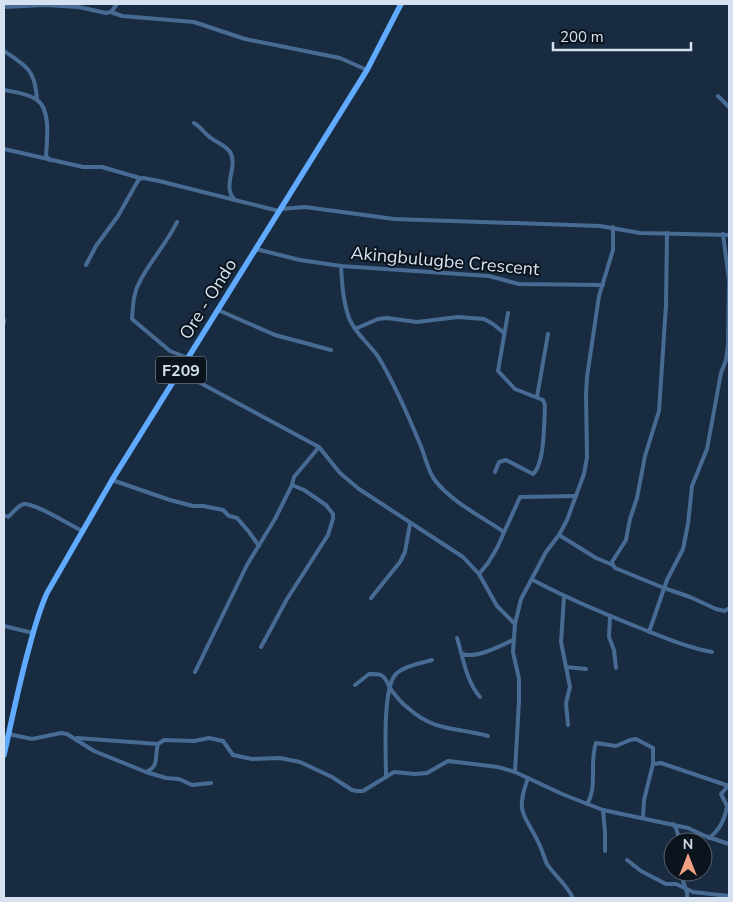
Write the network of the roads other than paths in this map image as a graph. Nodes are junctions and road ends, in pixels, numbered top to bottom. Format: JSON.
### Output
{"nodes":[{"id":1,"x":117,"y":4,"type":"edge"},
{"id":2,"x":401,"y":4,"type":"edge"},
{"id":3,"x":78,"y":5,"type":"edge"},
{"id":4,"x":4,"y":7,"type":"edge"},
{"id":5,"x":111,"y":12,"type":"junction"},
{"id":6,"x":4,"y":51,"type":"edge"},
{"id":7,"x":367,"y":70,"type":"junction"},
{"id":8,"x":4,"y":90,"type":"edge"},
{"id":9,"x":718,"y":96,"type":"dead end"},
{"id":10,"x":36,"y":99,"type":"junction"},
{"id":11,"x":729,"y":107,"type":"edge"},
{"id":12,"x":194,"y":123,"type":"dead end"},
{"id":13,"x":4,"y":148,"type":"edge"},
{"id":14,"x":50,"y":160,"type":"junction"},
{"id":15,"x":141,"y":178,"type":"junction"},
{"id":16,"x":235,"y":200,"type":"junction"},
{"id":17,"x":279,"y":210,"type":"junction"},
{"id":18,"x":177,"y":222,"type":"dead end"},
{"id":19,"x":613,"y":227,"type":"junction"},
{"id":20,"x":667,"y":233,"type":"junction"},
{"id":21,"x":723,"y":234,"type":"junction"},
{"id":22,"x":729,"y":235,"type":"edge"},
{"id":23,"x":256,"y":249,"type":"junction"},
{"id":24,"x":86,"y":265,"type":"dead end"},
{"id":25,"x":341,"y":266,"type":"junction"},
{"id":26,"x":604,"y":285,"type":"junction"},
{"id":27,"x":218,"y":310,"type":"junction"},
{"id":28,"x":508,"y":313,"type":"dead end"},
{"id":29,"x":355,"y":329,"type":"junction"},
{"id":30,"x":504,"y":333,"type":"junction"},
{"id":31,"x":548,"y":334,"type":"dead end"},
{"id":32,"x":331,"y":350,"type":"dead end"},
{"id":33,"x":188,"y":358,"type":"junction"},
{"id":34,"x":180,"y":372,"type":"junction"},
{"id":35,"x":537,"y":397,"type":"junction"},
{"id":36,"x":319,"y":448,"type":"junction"},
{"id":37,"x":495,"y":472,"type":"dead end"},
{"id":38,"x":112,"y":480,"type":"junction"},
{"id":39,"x":292,"y":485,"type":"junction"},
{"id":40,"x":576,"y":496,"type":"junction"},
{"id":41,"x":4,"y":515,"type":"edge"},
{"id":42,"x":410,"y":524,"type":"junction"},
{"id":43,"x":82,"y":531,"type":"junction"},
{"id":44,"x":504,"y":532,"type":"junction"},
{"id":45,"x":559,"y":535,"type":"junction"},
{"id":46,"x":259,"y":546,"type":"junction"},
{"id":47,"x":613,"y":565,"type":"junction"},
{"id":48,"x":478,"y":574,"type":"junction"},
{"id":49,"x":533,"y":580,"type":"junction"},
{"id":50,"x":664,"y":588,"type":"junction"},
{"id":51,"x":564,"y":597,"type":"junction"},
{"id":52,"x":371,"y":598,"type":"dead end"},
{"id":53,"x":729,"y":608,"type":"edge"},
{"id":54,"x":610,"y":616,"type":"junction"},
{"id":55,"x":514,"y":624,"type":"junction"},
{"id":56,"x":4,"y":626,"type":"edge"},
{"id":57,"x":649,"y":632,"type":"junction"},
{"id":58,"x":33,"y":633,"type":"junction"},
{"id":59,"x":457,"y":638,"type":"dead end"},
{"id":60,"x":513,"y":640,"type":"junction"},
{"id":61,"x":261,"y":647,"type":"dead end"},
{"id":62,"x":712,"y":652,"type":"dead end"},
{"id":63,"x":462,"y":654,"type":"junction"},
{"id":64,"x":432,"y":660,"type":"dead end"},
{"id":65,"x":566,"y":667,"type":"junction"},
{"id":66,"x":616,"y":668,"type":"dead end"},
{"id":67,"x":586,"y":669,"type":"dead end"},
{"id":68,"x":195,"y":672,"type":"dead end"},
{"id":69,"x":356,"y":685,"type":"dead end"},
{"id":70,"x":390,"y":688,"type":"junction"},
{"id":71,"x":480,"y":697,"type":"dead end"},
{"id":72,"x":568,"y":725,"type":"dead end"},
{"id":73,"x":8,"y":734,"type":"junction"},
{"id":74,"x":488,"y":736,"type":"dead end"},
{"id":75,"x":75,"y":738,"type":"junction"},
{"id":76,"x":158,"y":744,"type":"junction"},
{"id":77,"x":4,"y":755,"type":"edge"},
{"id":78,"x":653,"y":764,"type":"junction"},
{"id":79,"x":146,"y":772,"type":"junction"},
{"id":80,"x":515,"y":772,"type":"junction"},
{"id":81,"x":386,"y":777,"type":"junction"},
{"id":82,"x":528,"y":778,"type":"junction"},
{"id":83,"x":210,"y":783,"type":"dead end"},
{"id":84,"x":728,"y":786,"type":"edge"},
{"id":85,"x":587,"y":804,"type":"junction"},
{"id":86,"x":603,"y":810,"type":"junction"},
{"id":87,"x":642,"y":818,"type":"junction"},
{"id":88,"x":673,"y":824,"type":"junction"},
{"id":89,"x":677,"y":832,"type":"edge"},
{"id":90,"x":696,"y":832,"type":"edge"},
{"id":91,"x":713,"y":835,"type":"edge"},
{"id":92,"x":713,"y":839,"type":"edge"},
{"id":93,"x":729,"y":844,"type":"edge"},
{"id":94,"x":605,"y":850,"type":"dead end"},
{"id":95,"x":627,"y":860,"type":"dead end"},
{"id":96,"x":683,"y":882,"type":"edge"},
{"id":97,"x":686,"y":889,"type":"junction"},
{"id":98,"x":729,"y":896,"type":"edge"},
{"id":99,"x":573,"y":898,"type":"edge"},
{"id":100,"x":687,"y":898,"type":"edge"}],
"edges":[{"from":1,"to":5,"type":"street"},
{"from":2,"to":7,"type":"main road","name":"Ore - Ondo","number":"F209"},
{"from":3,"to":4,"type":"street"},
{"from":3,"to":5,"type":"street"},
{"from":5,"to":7,"type":"street"},
{"from":6,"to":10,"type":"street"},
{"from":7,"to":17,"type":"main road","name":"Ore - Ondo","number":"F209"},
{"from":8,"to":10,"type":"street"},
{"from":9,"to":11,"type":"street"},
{"from":10,"to":14,"type":"street"},
{"from":12,"to":16,"type":"street"},
{"from":13,"to":14,"type":"street"},
{"from":14,"to":15,"type":"street"},
{"from":15,"to":16,"type":"street"},
{"from":15,"to":24,"type":"street"},
{"from":16,"to":17,"type":"street"},
{"from":17,"to":19,"type":"street"},
{"from":17,"to":23,"type":"main road","name":"Ore - Ondo","number":"F209"},
{"from":18,"to":33,"type":"street"},
{"from":19,"to":20,"type":"street"},
{"from":19,"to":26,"type":"street"},
{"from":20,"to":21,"type":"street"},
{"from":20,"to":47,"type":"street"},
{"from":21,"to":22,"type":"street"},
{"from":21,"to":50,"type":"street"},
{"from":23,"to":25,"type":"street","name":"Akingbulugbe Crescent"},
{"from":23,"to":27,"type":"main road","name":"Ore - Ondo","number":"F209"},
{"from":25,"to":26,"type":"street","name":"Akingbulugbe Crescent"},
{"from":25,"to":29,"type":"street"},
{"from":26,"to":40,"type":"street"},
{"from":27,"to":32,"type":"street"},
{"from":27,"to":33,"type":"main road","name":"Ore - Ondo","number":"F209"},
{"from":28,"to":30,"type":"street"},
{"from":29,"to":30,"type":"street"},
{"from":29,"to":44,"type":"street"},
{"from":30,"to":35,"type":"street"},
{"from":31,"to":35,"type":"street"},
{"from":33,"to":34,"type":"main road","name":"Ore - Ondo","number":"F209"},
{"from":34,"to":36,"type":"street"},
{"from":34,"to":38,"type":"main road","name":"Ore - Ondo","number":"F209"},
{"from":35,"to":37,"type":"street"},
{"from":36,"to":39,"type":"street"},
{"from":36,"to":42,"type":"street"},
{"from":38,"to":43,"type":"main road","name":"Ore - Ondo","number":"F209"},
{"from":38,"to":46,"type":"street"},
{"from":39,"to":46,"type":"street"},
{"from":39,"to":61,"type":"street"},
{"from":40,"to":44,"type":"street"},
{"from":40,"to":45,"type":"street"},
{"from":41,"to":43,"type":"street"},
{"from":42,"to":48,"type":"street"},
{"from":42,"to":52,"type":"street"},
{"from":43,"to":58,"type":"main road","name":"Ore - Ondo","number":"F209"},
{"from":44,"to":48,"type":"street"},
{"from":45,"to":47,"type":"street"},
{"from":45,"to":49,"type":"street"},
{"from":46,"to":68,"type":"street"},
{"from":47,"to":50,"type":"street"},
{"from":48,"to":55,"type":"street"},
{"from":49,"to":51,"type":"street"},
{"from":49,"to":55,"type":"street"},
{"from":50,"to":53,"type":"street"},
{"from":50,"to":57,"type":"street"},
{"from":51,"to":54,"type":"street"},
{"from":51,"to":65,"type":"street"},
{"from":54,"to":57,"type":"street"},
{"from":54,"to":66,"type":"street"},
{"from":55,"to":60,"type":"street"},
{"from":56,"to":58,"type":"street"},
{"from":57,"to":62,"type":"street"},
{"from":58,"to":73,"type":"main road","name":"Ore - Ondo","number":"F209"},
{"from":59,"to":63,"type":"street"},
{"from":60,"to":63,"type":"street"},
{"from":60,"to":80,"type":"street"},
{"from":63,"to":71,"type":"street"},
{"from":64,"to":70,"type":"street"},
{"from":65,"to":67,"type":"street"},
{"from":65,"to":72,"type":"street"},
{"from":69,"to":70,"type":"street"},
{"from":70,"to":74,"type":"street"},
{"from":70,"to":81,"type":"street"},
{"from":73,"to":75,"type":"street"},
{"from":73,"to":77,"type":"main road","name":"Ore - Ondo","number":"F209"},
{"from":75,"to":76,"type":"street"},
{"from":75,"to":79,"type":"street"},
{"from":76,"to":79,"type":"street"},
{"from":76,"to":81,"type":"street"},
{"from":78,"to":84,"type":"street"},
{"from":78,"to":85,"type":"street"},
{"from":78,"to":87,"type":"street"},
{"from":79,"to":83,"type":"street"},
{"from":80,"to":81,"type":"street"},
{"from":80,"to":82,"type":"street"},
{"from":82,"to":85,"type":"street"},
{"from":82,"to":99,"type":"street"},
{"from":84,"to":91,"type":"street"},
{"from":85,"to":86,"type":"street"},
{"from":86,"to":87,"type":"street"},
{"from":86,"to":94,"type":"street"},
{"from":87,"to":88,"type":"street"},
{"from":88,"to":89,"type":"street"},
{"from":88,"to":90,"type":"street"},
{"from":92,"to":93,"type":"street"},
{"from":95,"to":97,"type":"street"},
{"from":96,"to":97,"type":"street"},
{"from":97,"to":98,"type":"street"},
{"from":97,"to":100,"type":"street"}]}
